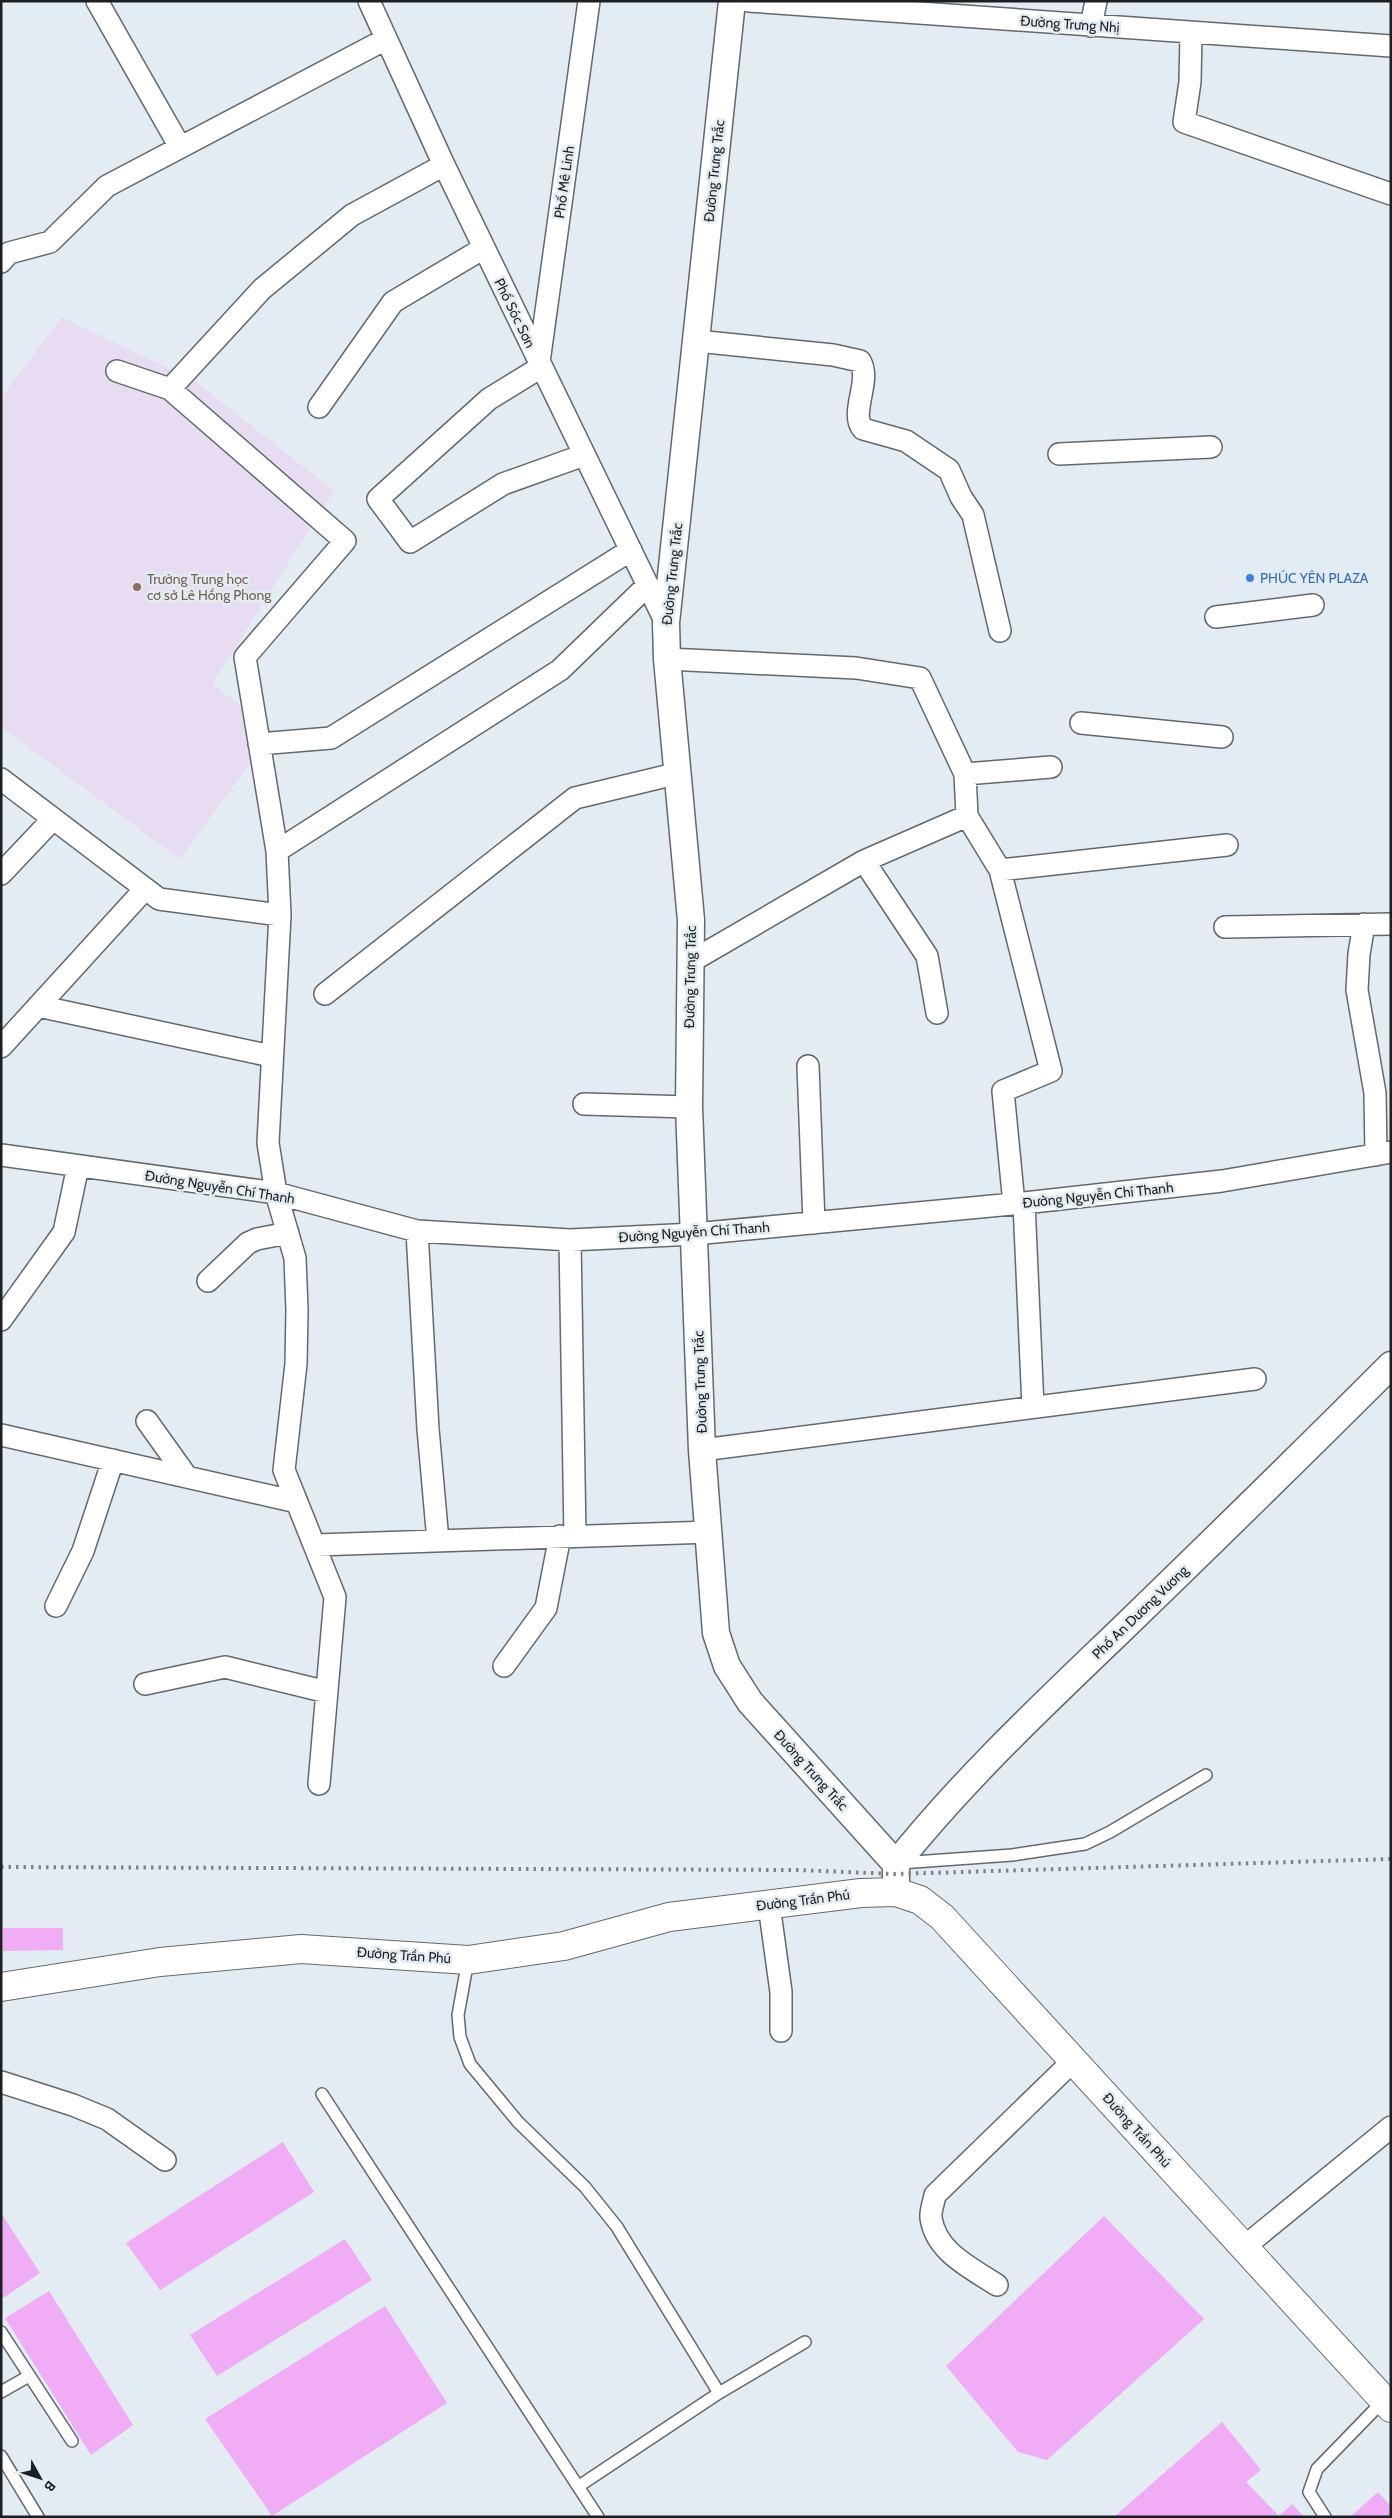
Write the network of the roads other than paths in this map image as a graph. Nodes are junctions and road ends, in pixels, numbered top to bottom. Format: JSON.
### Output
{"nodes":[{"id":1,"x":97,"y":1,"type":"edge"},
{"id":2,"x":369,"y":1,"type":"edge"},
{"id":3,"x":589,"y":1,"type":"edge"},
{"id":4,"x":732,"y":1,"type":"edge"},
{"id":5,"x":749,"y":1,"type":"edge"},
{"id":6,"x":1096,"y":1,"type":"edge"},
{"id":7,"x":919,"y":7,"type":"edge"},
{"id":8,"x":1091,"y":26,"type":"junction"},
{"id":9,"x":1191,"y":32,"type":"junction"},
{"id":10,"x":386,"y":39,"type":"junction"},
{"id":11,"x":1391,"y":46,"type":"edge"},
{"id":12,"x":180,"y":147,"type":"junction"},
{"id":13,"x":444,"y":165,"type":"junction"},
{"id":14,"x":1391,"y":194,"type":"edge"},
{"id":15,"x":484,"y":248,"type":"junction"},
{"id":16,"x":1,"y":262,"type":"edge"},
{"id":17,"x":697,"y":341,"type":"junction"},
{"id":18,"x":540,"y":364,"type":"junction"},
{"id":19,"x":117,"y":371,"type":"dead end"},
{"id":20,"x":170,"y":389,"type":"junction"},
{"id":21,"x":319,"y":407,"type":"dead end"},
{"id":22,"x":1211,"y":447,"type":"dead end"},
{"id":23,"x":1059,"y":454,"type":"dead end"},
{"id":24,"x":584,"y":455,"type":"junction"},
{"id":25,"x":630,"y":550,"type":"junction"},
{"id":26,"x":648,"y":585,"type":"junction"},
{"id":27,"x":1313,"y":605,"type":"dead end"},
{"id":28,"x":1216,"y":617,"type":"dead end"},
{"id":29,"x":666,"y":623,"type":"junction"},
{"id":30,"x":1000,"y":631,"type":"dead end"},
{"id":31,"x":667,"y":659,"type":"junction"},
{"id":32,"x":1081,"y":723,"type":"dead end"},
{"id":33,"x":1222,"y":737,"type":"dead end"},
{"id":34,"x":259,"y":744,"type":"junction"},
{"id":35,"x":1051,"y":768,"type":"dead end"},
{"id":36,"x":678,"y":773,"type":"junction"},
{"id":37,"x":965,"y":774,"type":"junction"},
{"id":38,"x":1,"y":779,"type":"edge"},
{"id":39,"x":967,"y":816,"type":"junction"},
{"id":40,"x":53,"y":819,"type":"junction"},
{"id":41,"x":1227,"y":845,"type":"dead end"},
{"id":42,"x":277,"y":850,"type":"junction"},
{"id":43,"x":864,"y":861,"type":"junction"},
{"id":44,"x":1000,"y":870,"type":"junction"},
{"id":45,"x":1,"y":874,"type":"edge"},
{"id":46,"x":145,"y":889,"type":"junction"},
{"id":47,"x":280,"y":915,"type":"junction"},
{"id":48,"x":1364,"y":924,"type":"junction"},
{"id":49,"x":1391,"y":924,"type":"edge"},
{"id":50,"x":1224,"y":926,"type":"dead end"},
{"id":51,"x":690,"y":962,"type":"junction"},
{"id":52,"x":325,"y":994,"type":"dead end"},
{"id":53,"x":38,"y":1006,"type":"junction"},
{"id":54,"x":937,"y":1013,"type":"dead end"},
{"id":55,"x":1,"y":1046,"type":"edge"},
{"id":56,"x":271,"y":1056,"type":"junction"},
{"id":57,"x":808,"y":1066,"type":"dead end"},
{"id":58,"x":584,"y":1104,"type":"dead end"},
{"id":59,"x":688,"y":1107,"type":"junction"},
{"id":60,"x":1383,"y":1153,"type":"edge"},
{"id":61,"x":1,"y":1155,"type":"edge"},
{"id":62,"x":78,"y":1166,"type":"junction"},
{"id":63,"x":276,"y":1193,"type":"junction"},
{"id":64,"x":1019,"y":1204,"type":"junction"},
{"id":65,"x":814,"y":1223,"type":"junction"},
{"id":66,"x":418,"y":1231,"type":"junction"},
{"id":67,"x":288,"y":1233,"type":"junction"},
{"id":68,"x":694,"y":1234,"type":"junction"},
{"id":69,"x":570,"y":1240,"type":"junction"},
{"id":70,"x":208,"y":1281,"type":"dead end"},
{"id":71,"x":1,"y":1320,"type":"edge"},
{"id":72,"x":1391,"y":1365,"type":"edge"},
{"id":73,"x":1255,"y":1379,"type":"dead end"},
{"id":74,"x":1033,"y":1407,"type":"junction"},
{"id":75,"x":147,"y":1422,"type":"dead end"},
{"id":76,"x":1,"y":1435,"type":"edge"},
{"id":77,"x":702,"y":1450,"type":"junction"},
{"id":78,"x":112,"y":1460,"type":"junction"},
{"id":79,"x":187,"y":1477,"type":"junction"},
{"id":80,"x":297,"y":1502,"type":"junction"},
{"id":81,"x":710,"y":1532,"type":"junction"},
{"id":82,"x":568,"y":1536,"type":"junction"},
{"id":83,"x":438,"y":1541,"type":"junction"},
{"id":84,"x":316,"y":1545,"type":"junction"},
{"id":85,"x":56,"y":1606,"type":"dead end"},
{"id":86,"x":504,"y":1666,"type":"dead end"},
{"id":87,"x":145,"y":1684,"type":"dead end"},
{"id":88,"x":327,"y":1692,"type":"junction"},
{"id":89,"x":1206,"y":1775,"type":"dead end"},
{"id":90,"x":319,"y":1784,"type":"dead end"},
{"id":91,"x":896,"y":1864,"type":"junction"},
{"id":92,"x":896,"y":1892,"type":"junction"},
{"id":93,"x":769,"y":1905,"type":"junction"},
{"id":94,"x":468,"y":1960,"type":"junction"},
{"id":95,"x":1,"y":1986,"type":"edge"},
{"id":96,"x":781,"y":2031,"type":"dead end"},
{"id":97,"x":1073,"y":2061,"type":"junction"},
{"id":98,"x":1,"y":2082,"type":"edge"},
{"id":99,"x":322,"y":2094,"type":"dead end"},
{"id":100,"x":1391,"y":2127,"type":"edge"},
{"id":101,"x":166,"y":2160,"type":"dead end"},
{"id":102,"x":1244,"y":2247,"type":"junction"},
{"id":103,"x":997,"y":2285,"type":"dead end"},
{"id":104,"x":1,"y":2332,"type":"edge"},
{"id":105,"x":804,"y":2342,"type":"dead end"},
{"id":106,"x":29,"y":2376,"type":"junction"},
{"id":107,"x":1,"y":2392,"type":"edge"},
{"id":108,"x":719,"y":2393,"type":"junction"},
{"id":109,"x":1387,"y":2404,"type":"edge"},
{"id":110,"x":72,"y":2441,"type":"dead end"},
{"id":111,"x":1,"y":2456,"type":"edge"},
{"id":112,"x":578,"y":2486,"type":"junction"},
{"id":113,"x":38,"y":2517,"type":"edge"},
{"id":114,"x":598,"y":2517,"type":"edge"},
{"id":115,"x":1325,"y":2517,"type":"edge"}],
"edges":[{"from":1,"to":12,"type":"street"},
{"from":2,"to":10,"type":"street","name":"Phố Sóc Sơn"},
{"from":3,"to":18,"type":"street","name":"Phố Mê Linh"},
{"from":4,"to":17,"type":"street","name":"Đường Trưng Trắc"},
{"from":5,"to":7,"type":"street","name":"Đường Trưng Nhị"},
{"from":6,"to":8,"type":"street"},
{"from":7,"to":8,"type":"street","name":"Đường Trưng Nhị"},
{"from":8,"to":9,"type":"street","name":"Đường Trưng Nhị"},
{"from":9,"to":11,"type":"street","name":"Đường Trưng Nhị"},
{"from":9,"to":14,"type":"street"},
{"from":10,"to":12,"type":"street"},
{"from":10,"to":13,"type":"street","name":"Phố Sóc Sơn"},
{"from":12,"to":16,"type":"street"},
{"from":13,"to":15,"type":"street","name":"Phố Sóc Sơn"},
{"from":13,"to":20,"type":"street"},
{"from":15,"to":18,"type":"street","name":"Phố Sóc Sơn"},
{"from":15,"to":21,"type":"street"},
{"from":17,"to":29,"type":"street","name":"Đường Trưng Trắc"},
{"from":17,"to":30,"type":"street"},
{"from":18,"to":24,"type":"street","name":"Phố Sóc Sơn"},
{"from":18,"to":24,"type":"street"},
{"from":19,"to":20,"type":"street"},
{"from":20,"to":34,"type":"street"},
{"from":22,"to":23,"type":"street"},
{"from":24,"to":25,"type":"street","name":"Phố Sóc Sơn"},
{"from":25,"to":26,"type":"street","name":"Phố Sóc Sơn"},
{"from":25,"to":34,"type":"street"},
{"from":26,"to":29,"type":"street","name":"Phố Sóc Sơn"},
{"from":26,"to":42,"type":"street"},
{"from":27,"to":28,"type":"street"},
{"from":29,"to":31,"type":"street","name":"Đường Trưng Trắc"},
{"from":31,"to":36,"type":"street","name":"Đường Trưng Trắc"},
{"from":31,"to":37,"type":"street"},
{"from":32,"to":33,"type":"street"},
{"from":34,"to":42,"type":"street"},
{"from":35,"to":37,"type":"street"},
{"from":36,"to":51,"type":"street","name":"Đường Trưng Trắc"},
{"from":36,"to":52,"type":"street"},
{"from":37,"to":39,"type":"street"},
{"from":38,"to":40,"type":"street"},
{"from":39,"to":43,"type":"street"},
{"from":39,"to":44,"type":"street"},
{"from":40,"to":45,"type":"street"},
{"from":40,"to":46,"type":"street"},
{"from":41,"to":44,"type":"street"},
{"from":42,"to":47,"type":"street"},
{"from":43,"to":51,"type":"street"},
{"from":43,"to":54,"type":"street"},
{"from":44,"to":64,"type":"street"},
{"from":46,"to":47,"type":"street"},
{"from":46,"to":53,"type":"street"},
{"from":47,"to":56,"type":"street"},
{"from":48,"to":49,"type":"street"},
{"from":48,"to":50,"type":"street"},
{"from":48,"to":60,"type":"street"},
{"from":51,"to":59,"type":"street","name":"Đường Trưng Trắc"},
{"from":53,"to":55,"type":"street"},
{"from":53,"to":56,"type":"street"},
{"from":56,"to":63,"type":"street"},
{"from":57,"to":65,"type":"street"},
{"from":58,"to":59,"type":"street"},
{"from":59,"to":68,"type":"street","name":"Đường Trưng Trắc"},
{"from":60,"to":64,"type":"street","name":"Đường Nguyễn Chí Thanh"},
{"from":61,"to":62,"type":"street","name":"Đường Nguyễn Chí Thanh"},
{"from":62,"to":63,"type":"street","name":"Đường Nguyễn Chí Thanh"},
{"from":62,"to":71,"type":"street"},
{"from":63,"to":66,"type":"street","name":"Đường Nguyễn Chí Thanh"},
{"from":63,"to":67,"type":"street"},
{"from":64,"to":65,"type":"street","name":"Đường Nguyễn Chí Thanh"},
{"from":64,"to":74,"type":"street"},
{"from":65,"to":68,"type":"street","name":"Đường Nguyễn Chí Thanh"},
{"from":66,"to":69,"type":"street","name":"Đường Nguyễn Chí Thanh"},
{"from":66,"to":83,"type":"street"},
{"from":67,"to":70,"type":"street"},
{"from":67,"to":80,"type":"street"},
{"from":68,"to":69,"type":"street","name":"Đường Nguyễn Chí Thanh"},
{"from":68,"to":77,"type":"street","name":"Đường Trưng Trắc"},
{"from":69,"to":82,"type":"street"},
{"from":72,"to":91,"type":"street","name":"Phố An Dương Vương"},
{"from":73,"to":74,"type":"street"},
{"from":74,"to":77,"type":"street"},
{"from":75,"to":79,"type":"street"},
{"from":76,"to":78,"type":"street"},
{"from":77,"to":81,"type":"street","name":"Đường Trưng Trắc"},
{"from":78,"to":79,"type":"street"},
{"from":78,"to":85,"type":"street"},
{"from":79,"to":80,"type":"street"},
{"from":80,"to":84,"type":"street"},
{"from":81,"to":82,"type":"street"},
{"from":81,"to":91,"type":"street","name":"Đường Trưng Trắc"},
{"from":82,"to":83,"type":"street"},
{"from":82,"to":86,"type":"street"},
{"from":83,"to":84,"type":"street"},
{"from":84,"to":88,"type":"street"},
{"from":87,"to":88,"type":"street"},
{"from":88,"to":90,"type":"street"},
{"from":89,"to":91,"type":"lane"},
{"from":91,"to":92,"type":"street"},
{"from":92,"to":93,"type":"main road","name":"Đường Trần Phú"},
{"from":92,"to":97,"type":"main road","name":"Đường Trần Phú"},
{"from":93,"to":94,"type":"main road","name":"Đường Trần Phú"},
{"from":93,"to":96,"type":"street"},
{"from":94,"to":95,"type":"main road","name":"Đường Trần Phú"},
{"from":94,"to":108,"type":"lane"},
{"from":97,"to":102,"type":"main road","name":"Đường Trần Phú"},
{"from":97,"to":103,"type":"street"},
{"from":98,"to":101,"type":"street"},
{"from":99,"to":112,"type":"lane"},
{"from":100,"to":102,"type":"street"},
{"from":102,"to":109,"type":"main road","name":"Đường Trần Phú"},
{"from":104,"to":106,"type":"lane"},
{"from":105,"to":108,"type":"lane"},
{"from":106,"to":107,"type":"lane"},
{"from":106,"to":110,"type":"lane"},
{"from":108,"to":112,"type":"lane"},
{"from":109,"to":115,"type":"lane"},
{"from":111,"to":113,"type":"lane"},
{"from":112,"to":114,"type":"lane"}]}
